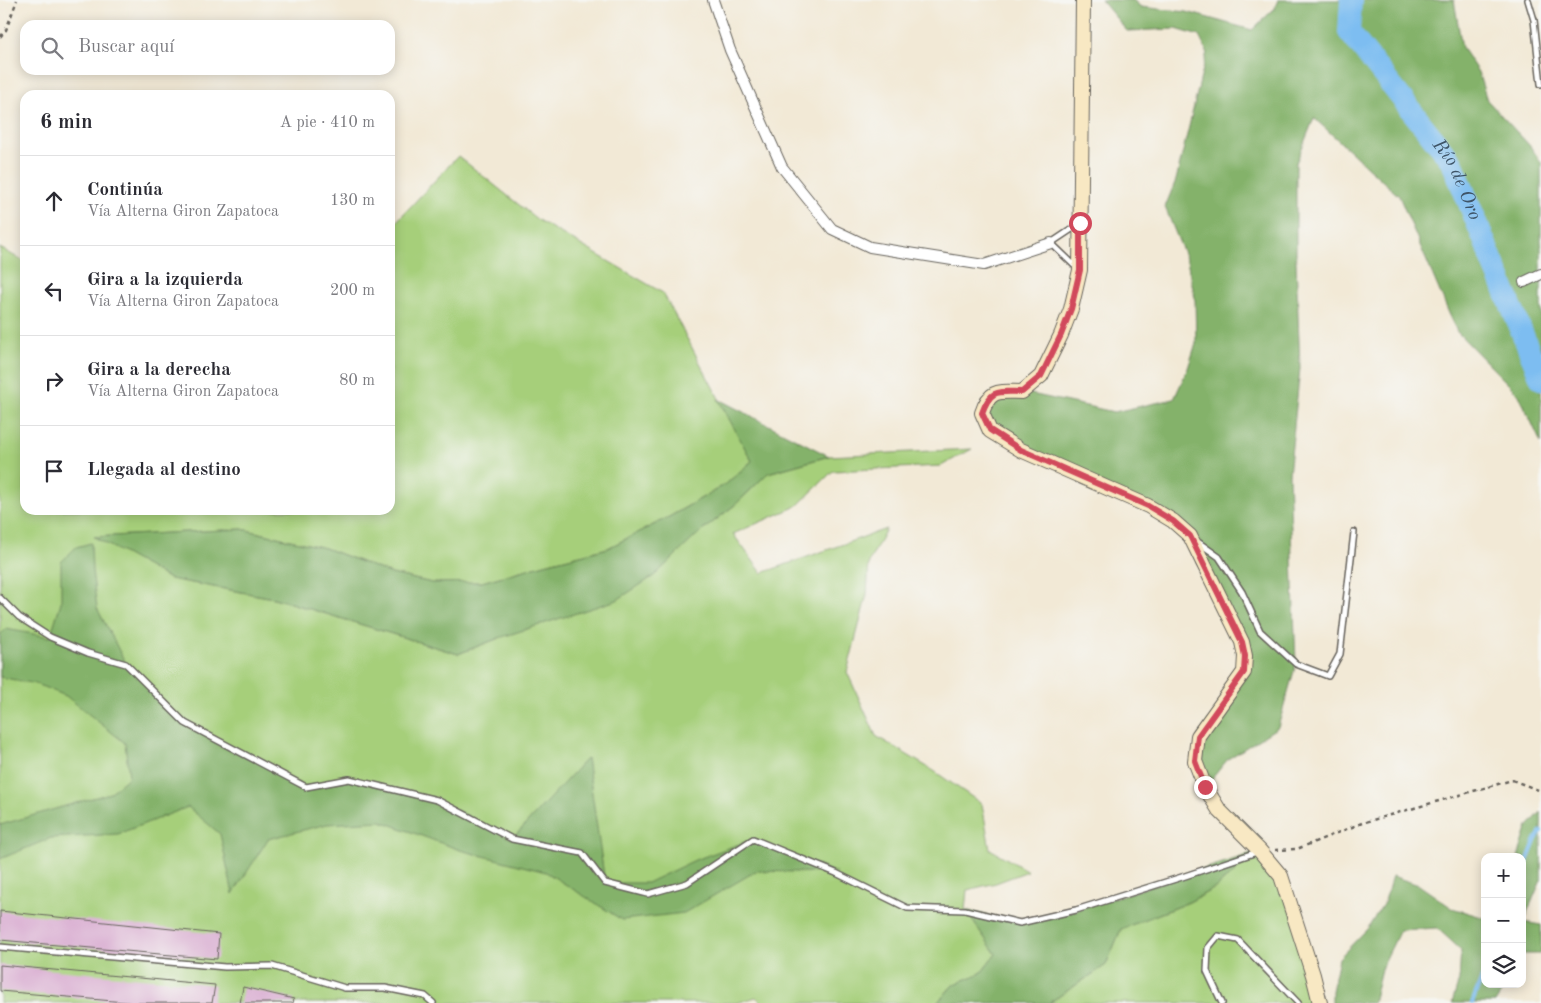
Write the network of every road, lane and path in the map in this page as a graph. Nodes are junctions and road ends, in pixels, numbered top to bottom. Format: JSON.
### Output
{"nodes":[{"id":1,"x":17,"y":0,"type":"edge"},
{"id":2,"x":713,"y":0,"type":"edge"},
{"id":3,"x":1083,"y":0,"type":"edge"},
{"id":4,"x":1528,"y":0,"type":"edge"},
{"id":5,"x":1534,"y":20,"type":"junction"},
{"id":6,"x":1541,"y":23,"type":"edge"},
{"id":7,"x":0,"y":37,"type":"edge"},
{"id":8,"x":1541,"y":82,"type":"edge"},
{"id":9,"x":1080,"y":223,"type":"junction"},
{"id":10,"x":1051,"y":243,"type":"junction"},
{"id":11,"x":1080,"y":270,"type":"junction"},
{"id":12,"x":1541,"y":274,"type":"edge"},
{"id":13,"x":1524,"y":282,"type":"dead end"},
{"id":14,"x":1354,"y":532,"type":"dead end"},
{"id":15,"x":1190,"y":536,"type":"junction"},
{"id":16,"x":0,"y":598,"type":"edge"},
{"id":17,"x":1541,"y":791,"type":"edge"},
{"id":18,"x":1260,"y":851,"type":"junction"},
{"id":19,"x":0,"y":947,"type":"edge"},
{"id":20,"x":433,"y":1003,"type":"edge"},
{"id":21,"x":1222,"y":1003,"type":"edge"},
{"id":22,"x":1298,"y":1003,"type":"edge"},
{"id":23,"x":1320,"y":1003,"type":"edge"}],
"edges":[{"from":1,"to":7,"type":"path"},
{"from":2,"to":10,"type":"street"},
{"from":3,"to":9,"type":"street"},
{"from":4,"to":5,"type":"lane"},
{"from":5,"to":6,"type":"lane"},
{"from":5,"to":8,"type":"lane"},
{"from":9,"to":10,"type":"lane"},
{"from":9,"to":11,"type":"street"},
{"from":10,"to":11,"type":"lane"},
{"from":11,"to":15,"type":"street"},
{"from":12,"to":13,"type":"street"},
{"from":14,"to":15,"type":"lane"},
{"from":15,"to":18,"type":"street"},
{"from":16,"to":18,"type":"lane"},
{"from":17,"to":18,"type":"path"},
{"from":18,"to":23,"type":"street"},
{"from":19,"to":20,"type":"lane"},
{"from":21,"to":22,"type":"lane"}]}
